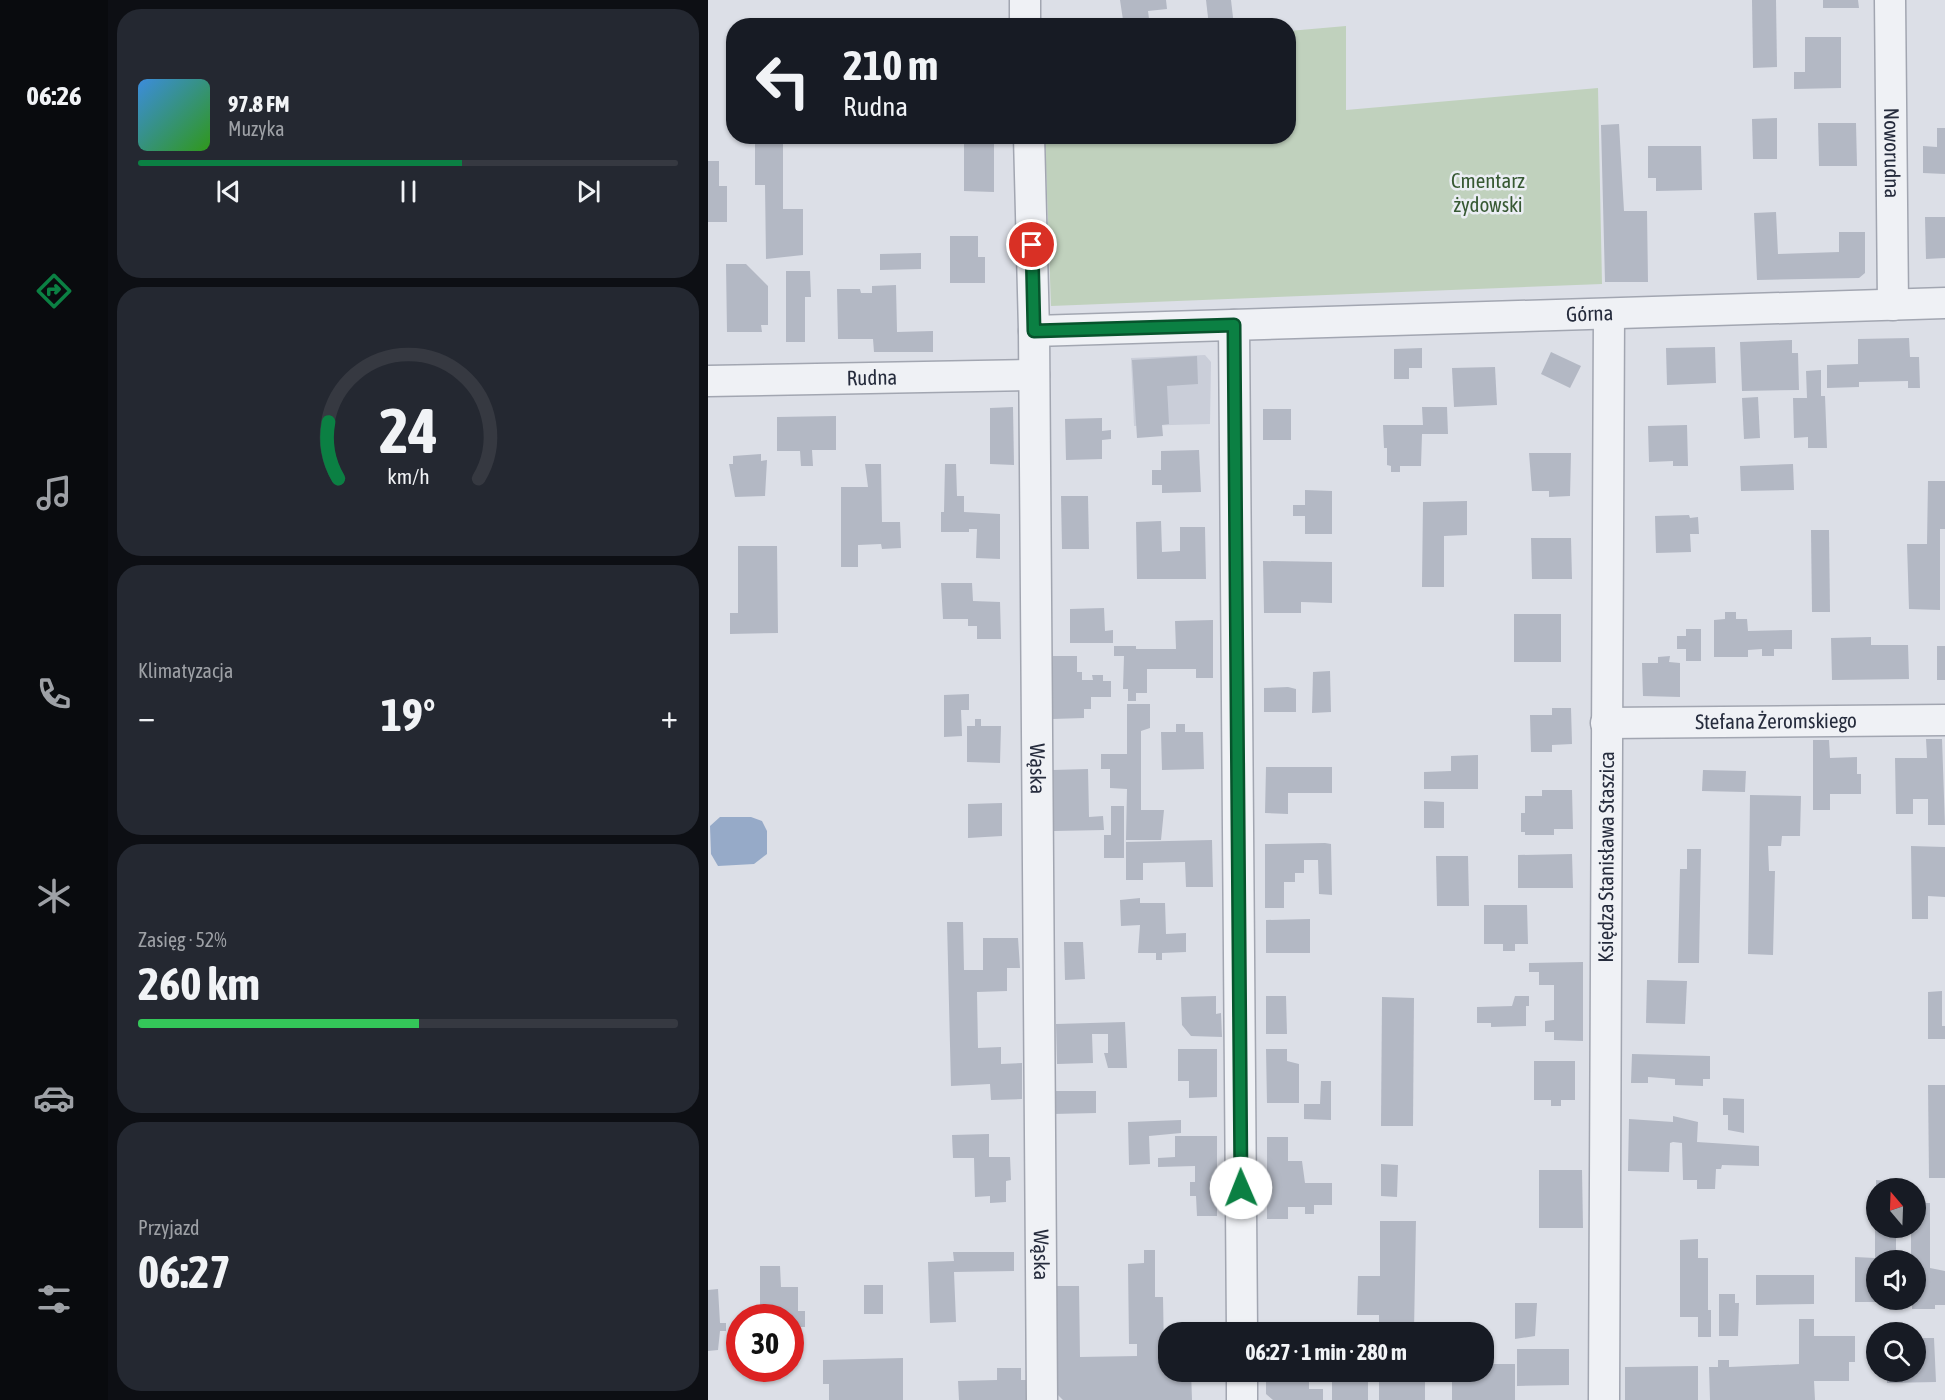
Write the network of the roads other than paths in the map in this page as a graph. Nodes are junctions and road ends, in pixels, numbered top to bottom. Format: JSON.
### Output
{"nodes":[{"id":1,"x":1025,"y":0,"type":"edge"},
{"id":2,"x":1890,"y":0,"type":"edge"},
{"id":3,"x":1025,"y":18,"type":"edge"},
{"id":4,"x":1029,"y":144,"type":"edge"},
{"id":5,"x":1945,"y":303,"type":"edge"},
{"id":6,"x":1893,"y":305,"type":"junction"},
{"id":7,"x":1609,"y":314,"type":"junction"},
{"id":8,"x":1234,"y":325,"type":"junction"},
{"id":9,"x":1034,"y":331,"type":"junction"},
{"id":10,"x":1034,"y":375,"type":"junction"},
{"id":11,"x":708,"y":381,"type":"edge"},
{"id":12,"x":1945,"y":720,"type":"edge"},
{"id":13,"x":1606,"y":723,"type":"junction"},
{"id":14,"x":1242,"y":1322,"type":"edge"},
{"id":15,"x":1242,"y":1382,"type":"edge"},
{"id":16,"x":1041,"y":1400,"type":"edge"},
{"id":17,"x":1242,"y":1400,"type":"edge"},
{"id":18,"x":1604,"y":1400,"type":"edge"}],
"edges":[{"from":1,"to":3,"type":"street"},
{"from":2,"to":6,"type":"street","name":"Noworudna"},
{"from":4,"to":9,"type":"street","name":"Wąska"},
{"from":5,"to":6,"type":"street","name":"Górna"},
{"from":6,"to":7,"type":"street","name":"Górna"},
{"from":7,"to":8,"type":"street","name":"Górna"},
{"from":7,"to":13,"type":"street","name":"Księdza Stanisława Staszica"},
{"from":8,"to":9,"type":"street"},
{"from":8,"to":14,"type":"street"},
{"from":9,"to":10,"type":"street","name":"Wąska"},
{"from":10,"to":11,"type":"street","name":"Rudna"},
{"from":10,"to":16,"type":"street","name":"Wąska"},
{"from":12,"to":13,"type":"street","name":"Stefana Żeromskiego"},
{"from":13,"to":18,"type":"street","name":"Księdza Stanisława Staszica"},
{"from":15,"to":17,"type":"street"}]}
